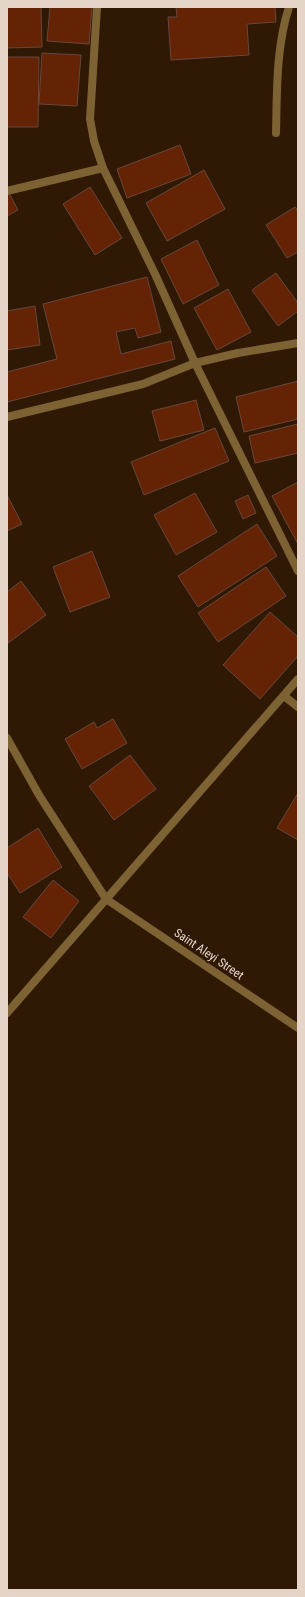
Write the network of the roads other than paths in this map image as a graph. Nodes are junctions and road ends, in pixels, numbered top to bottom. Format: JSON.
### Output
{"nodes":[{"id":1,"x":97,"y":7,"type":"edge"},
{"id":2,"x":289,"y":7,"type":"edge"},
{"id":3,"x":276,"y":133,"type":"dead end"},
{"id":4,"x":103,"y":168,"type":"junction"},
{"id":5,"x":7,"y":191,"type":"edge"},
{"id":6,"x":298,"y":343,"type":"edge"},
{"id":7,"x":195,"y":363,"type":"junction"},
{"id":8,"x":7,"y":417,"type":"edge"},
{"id":9,"x":298,"y":571,"type":"edge"},
{"id":10,"x":298,"y":679,"type":"edge"},
{"id":11,"x":284,"y":696,"type":"junction"},
{"id":12,"x":298,"y":706,"type":"edge"},
{"id":13,"x":7,"y":738,"type":"edge"},
{"id":14,"x":106,"y":899,"type":"junction"},
{"id":15,"x":7,"y":1013,"type":"edge"},
{"id":16,"x":298,"y":1028,"type":"edge"}],
"edges":[{"from":1,"to":4,"type":"street"},
{"from":2,"to":3,"type":"street"},
{"from":4,"to":5,"type":"street"},
{"from":4,"to":7,"type":"street"},
{"from":6,"to":7,"type":"street"},
{"from":7,"to":8,"type":"street"},
{"from":7,"to":9,"type":"street"},
{"from":10,"to":11,"type":"street"},
{"from":11,"to":12,"type":"street"},
{"from":11,"to":14,"type":"street"},
{"from":13,"to":14,"type":"street"},
{"from":14,"to":15,"type":"street"},
{"from":14,"to":16,"type":"street","name":"Saint Aleyi Street"}]}
